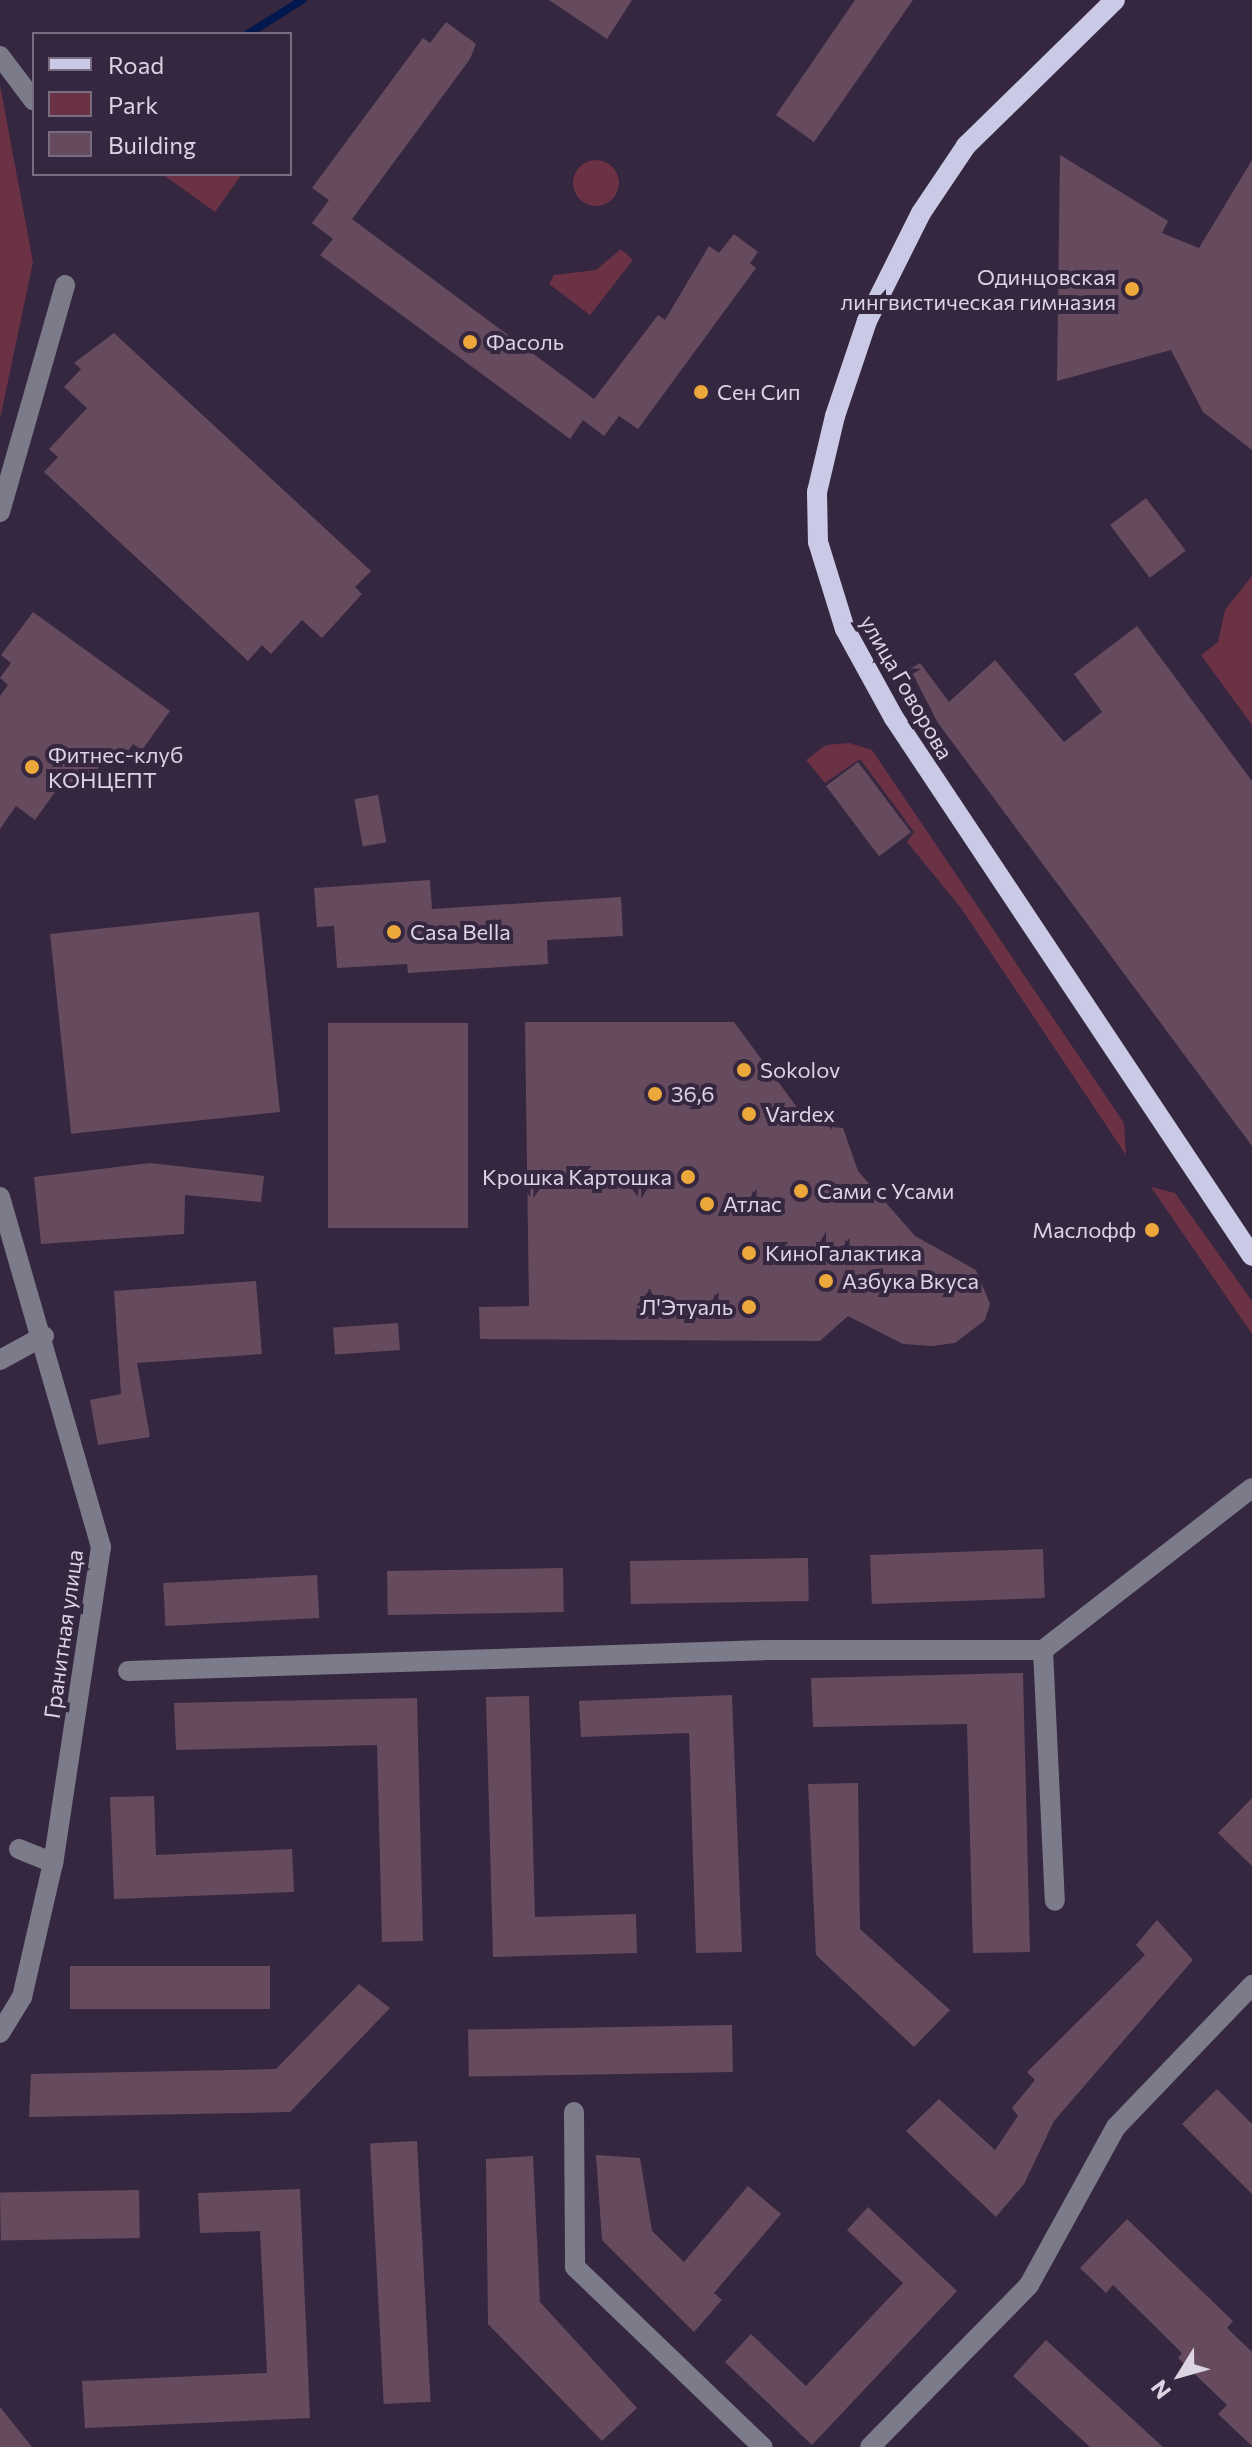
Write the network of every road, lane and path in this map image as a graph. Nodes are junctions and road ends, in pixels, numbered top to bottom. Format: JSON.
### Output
{"nodes":[{"id":1,"x":1115,"y":0,"type":"edge"},
{"id":2,"x":0,"y":56,"type":"edge"},
{"id":3,"x":32,"y":98,"type":"edge"},
{"id":4,"x":65,"y":285,"type":"dead end"},
{"id":5,"x":0,"y":512,"type":"edge"},
{"id":6,"x":0,"y":1197,"type":"edge"},
{"id":7,"x":1252,"y":1256,"type":"edge"},
{"id":8,"x":44,"y":1336,"type":"junction"},
{"id":9,"x":0,"y":1360,"type":"edge"},
{"id":10,"x":1252,"y":1488,"type":"edge"},
{"id":11,"x":1043,"y":1650,"type":"junction"},
{"id":12,"x":128,"y":1671,"type":"dead end"},
{"id":13,"x":19,"y":1849,"type":"dead end"},
{"id":14,"x":53,"y":1863,"type":"junction"},
{"id":15,"x":1055,"y":1901,"type":"dead end"},
{"id":16,"x":1252,"y":1985,"type":"edge"},
{"id":17,"x":0,"y":2033,"type":"edge"},
{"id":18,"x":574,"y":2112,"type":"dead end"},
{"id":19,"x":763,"y":2447,"type":"edge"},
{"id":20,"x":870,"y":2447,"type":"edge"}],
"edges":[{"from":1,"to":7,"type":"main road","name":"улица Говорова"},
{"from":2,"to":3,"type":"street"},
{"from":4,"to":5,"type":"street"},
{"from":6,"to":8,"type":"street","name":"Гранитная улица"},
{"from":8,"to":9,"type":"street"},
{"from":8,"to":14,"type":"street","name":"Гранитная улица"},
{"from":10,"to":11,"type":"street"},
{"from":11,"to":12,"type":"street"},
{"from":11,"to":15,"type":"street"},
{"from":13,"to":14,"type":"street"},
{"from":14,"to":17,"type":"street","name":"Гранитная улица"},
{"from":16,"to":20,"type":"street"},
{"from":18,"to":19,"type":"street"}]}
